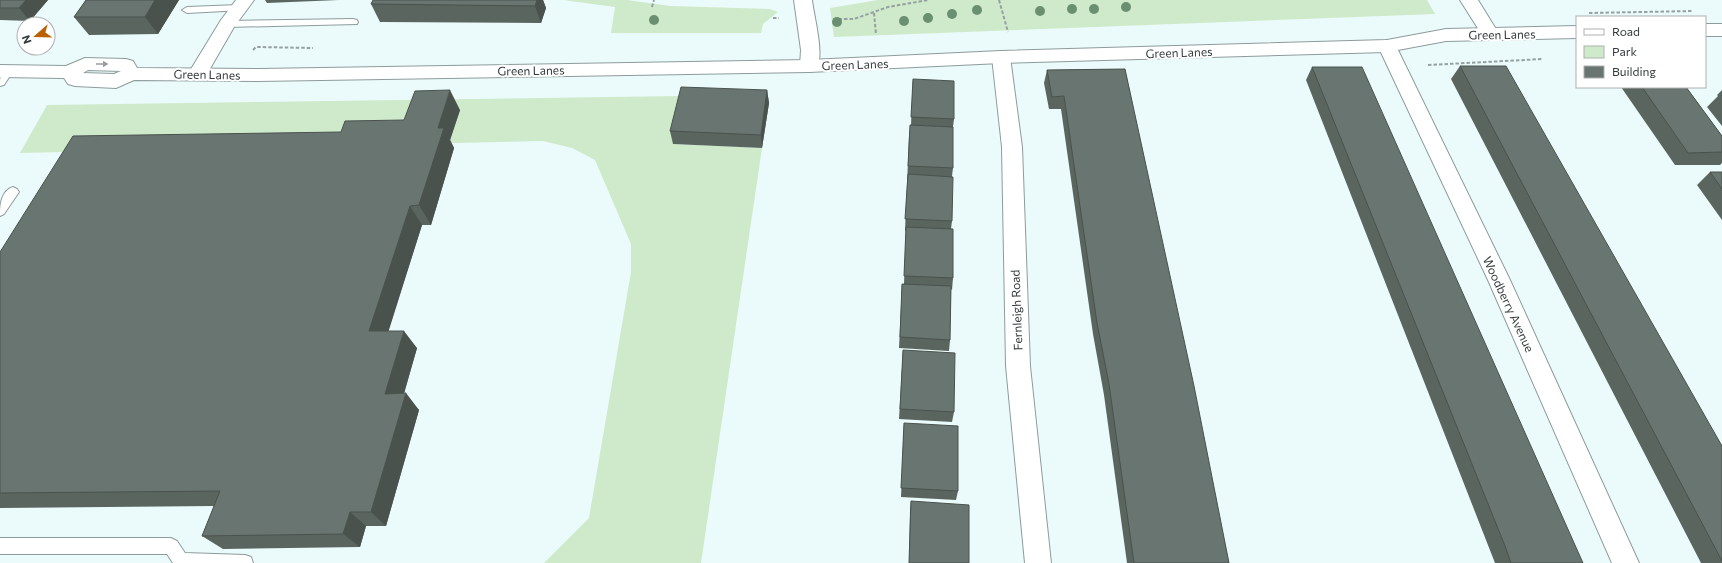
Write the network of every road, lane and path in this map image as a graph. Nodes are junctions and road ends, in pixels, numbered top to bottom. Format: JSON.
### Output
{"nodes":[{"id":1,"x":654,"y":0,"type":"edge"},
{"id":2,"x":928,"y":0,"type":"edge"},
{"id":3,"x":1000,"y":0,"type":"edge"},
{"id":4,"x":1469,"y":0,"type":"edge"},
{"id":5,"x":242,"y":4,"type":"edge"},
{"id":6,"x":652,"y":6,"type":"dead end"},
{"id":7,"x":804,"y":9,"type":"edge"},
{"id":8,"x":187,"y":10,"type":"dead end"},
{"id":9,"x":1694,"y":11,"type":"dead end"},
{"id":10,"x":874,"y":13,"type":"junction"},
{"id":11,"x":1582,"y":13,"type":"dead end"},
{"id":12,"x":827,"y":19,"type":"dead end"},
{"id":13,"x":353,"y":22,"type":"dead end"},
{"id":14,"x":227,"y":24,"type":"junction"},
{"id":15,"x":1706,"y":30,"type":"edge"},
{"id":16,"x":1722,"y":30,"type":"edge"},
{"id":17,"x":1008,"y":32,"type":"dead end"},
{"id":18,"x":1576,"y":32,"type":"edge"},
{"id":19,"x":876,"y":34,"type":"dead end"},
{"id":20,"x":1490,"y":34,"type":"junction"},
{"id":21,"x":1387,"y":46,"type":"junction"},
{"id":22,"x":256,"y":47,"type":"dead end"},
{"id":23,"x":266,"y":48,"type":"dead end"},
{"id":24,"x":1001,"y":57,"type":"junction"},
{"id":25,"x":1543,"y":59,"type":"dead end"},
{"id":26,"x":1420,"y":65,"type":"dead end"},
{"id":27,"x":809,"y":66,"type":"junction"},
{"id":28,"x":197,"y":74,"type":"junction"},
{"id":29,"x":3,"y":75,"type":"edge"},
{"id":30,"x":13,"y":192,"type":"dead end"},
{"id":31,"x":0,"y":211,"type":"edge"},
{"id":32,"x":0,"y":546,"type":"edge"},
{"id":33,"x":245,"y":563,"type":"edge"},
{"id":34,"x":1038,"y":563,"type":"edge"},
{"id":35,"x":1626,"y":563,"type":"edge"}],
"edges":[{"from":1,"to":6,"type":"path"},
{"from":2,"to":10,"type":"path"},
{"from":3,"to":17,"type":"path"},
{"from":4,"to":20,"type":"main road"},
{"from":5,"to":8,"type":"lane"},
{"from":5,"to":14,"type":"main road"},
{"from":7,"to":27,"type":"main road"},
{"from":9,"to":11,"type":"path"},
{"from":10,"to":12,"type":"path"},
{"from":10,"to":19,"type":"path"},
{"from":13,"to":14,"type":"lane"},
{"from":14,"to":28,"type":"main road"},
{"from":15,"to":16,"type":"main road"},
{"from":18,"to":20,"type":"main road","name":"Green Lanes"},
{"from":20,"to":21,"type":"main road","name":"Green Lanes"},
{"from":21,"to":24,"type":"main road","name":"Green Lanes"},
{"from":21,"to":35,"type":"main road","name":"Woodberry Avenue"},
{"from":22,"to":23,"type":"path"},
{"from":24,"to":27,"type":"main road","name":"Green Lanes"},
{"from":24,"to":34,"type":"main road","name":"Fernleigh Road"},
{"from":25,"to":26,"type":"path"},
{"from":27,"to":28,"type":"main road","name":"Green Lanes"},
{"from":28,"to":29,"type":"main road","name":"Green Lanes"},
{"from":30,"to":31,"type":"lane"},
{"from":32,"to":33,"type":"lane"}]}
